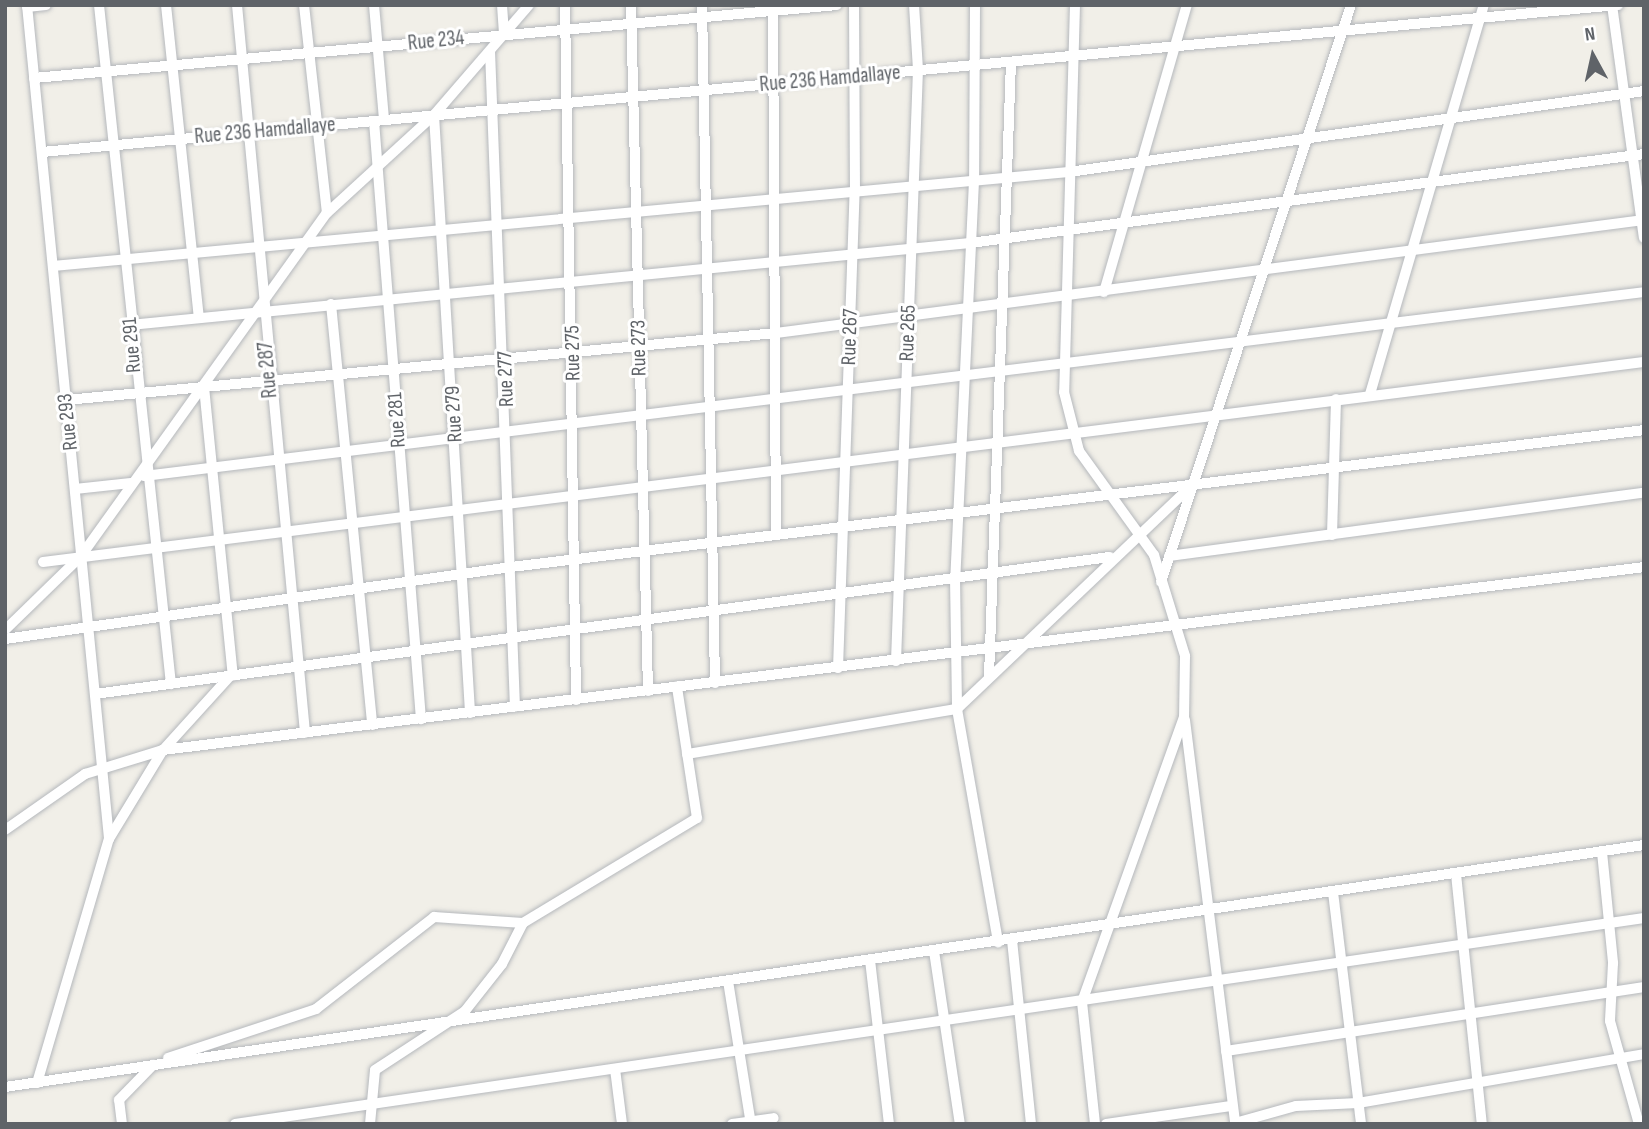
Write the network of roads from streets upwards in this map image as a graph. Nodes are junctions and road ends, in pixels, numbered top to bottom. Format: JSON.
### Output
{"nodes":[{"id":1,"x":46,"y":5,"type":"edge"},
{"id":2,"x":99,"y":5,"type":"edge"},
{"id":3,"x":166,"y":5,"type":"edge"},
{"id":4,"x":237,"y":5,"type":"edge"},
{"id":5,"x":304,"y":5,"type":"edge"},
{"id":6,"x":374,"y":5,"type":"edge"},
{"id":7,"x":502,"y":5,"type":"edge"},
{"id":8,"x":529,"y":5,"type":"edge"},
{"id":9,"x":565,"y":5,"type":"edge"},
{"id":10,"x":631,"y":5,"type":"edge"},
{"id":11,"x":702,"y":5,"type":"edge"},
{"id":12,"x":837,"y":5,"type":"edge"},
{"id":13,"x":854,"y":5,"type":"edge"},
{"id":14,"x":914,"y":5,"type":"edge"},
{"id":15,"x":975,"y":5,"type":"edge"},
{"id":16,"x":1074,"y":5,"type":"edge"},
{"id":17,"x":1187,"y":5,"type":"edge"},
{"id":18,"x":1351,"y":5,"type":"edge"},
{"id":19,"x":1485,"y":5,"type":"edge"},
{"id":20,"x":1618,"y":5,"type":"edge"},
{"id":21,"x":27,"y":6,"type":"edge"},
{"id":22,"x":1612,"y":6,"type":"edge"},
{"id":23,"x":773,"y":9,"type":"edge"},
{"id":24,"x":702,"y":18,"type":"junction"},
{"id":25,"x":1481,"y":18,"type":"junction"},
{"id":26,"x":631,"y":24,"type":"junction"},
{"id":27,"x":566,"y":30,"type":"junction"},
{"id":28,"x":1342,"y":31,"type":"junction"},
{"id":29,"x":504,"y":34,"type":"junction"},
{"id":30,"x":378,"y":47,"type":"junction"},
{"id":31,"x":1173,"y":47,"type":"junction"},
{"id":32,"x":490,"y":51,"type":"junction"},
{"id":33,"x":309,"y":53,"type":"junction"},
{"id":34,"x":1074,"y":56,"type":"junction"},
{"id":35,"x":242,"y":60,"type":"junction"},
{"id":36,"x":1012,"y":62,"type":"junction"},
{"id":37,"x":976,"y":65,"type":"junction"},
{"id":38,"x":172,"y":66,"type":"junction"},
{"id":39,"x":918,"y":71,"type":"junction"},
{"id":40,"x":105,"y":72,"type":"junction"},
{"id":41,"x":855,"y":76,"type":"junction"},
{"id":42,"x":34,"y":78,"type":"junction"},
{"id":43,"x":775,"y":84,"type":"junction"},
{"id":44,"x":703,"y":90,"type":"junction"},
{"id":45,"x":1644,"y":91,"type":"edge"},
{"id":46,"x":1624,"y":93,"type":"junction"},
{"id":47,"x":633,"y":97,"type":"junction"},
{"id":48,"x":567,"y":103,"type":"junction"},
{"id":49,"x":495,"y":110,"type":"junction"},
{"id":50,"x":434,"y":115,"type":"junction"},
{"id":51,"x":1451,"y":117,"type":"junction"},
{"id":52,"x":379,"y":121,"type":"junction"},
{"id":53,"x":317,"y":126,"type":"junction"},
{"id":54,"x":248,"y":133,"type":"junction"},
{"id":55,"x":1307,"y":136,"type":"junction"},
{"id":56,"x":180,"y":139,"type":"junction"},
{"id":57,"x":112,"y":145,"type":"junction"},
{"id":58,"x":41,"y":152,"type":"junction"},
{"id":59,"x":1638,"y":154,"type":"edge"},
{"id":60,"x":1140,"y":161,"type":"junction"},
{"id":61,"x":377,"y":164,"type":"junction"},
{"id":62,"x":1069,"y":172,"type":"junction"},
{"id":63,"x":1007,"y":178,"type":"junction"},
{"id":64,"x":974,"y":181,"type":"junction"},
{"id":65,"x":1433,"y":182,"type":"junction"},
{"id":66,"x":913,"y":186,"type":"junction"},
{"id":67,"x":855,"y":192,"type":"junction"},
{"id":68,"x":775,"y":199,"type":"junction"},
{"id":69,"x":1290,"y":201,"type":"junction"},
{"id":70,"x":704,"y":206,"type":"junction"},
{"id":71,"x":327,"y":212,"type":"junction"},
{"id":72,"x":636,"y":212,"type":"junction"},
{"id":73,"x":570,"y":218,"type":"junction"},
{"id":74,"x":1643,"y":220,"type":"edge"},
{"id":75,"x":1123,"y":223,"type":"junction"},
{"id":76,"x":501,"y":225,"type":"junction"},
{"id":77,"x":444,"y":230,"type":"junction"},
{"id":78,"x":1067,"y":230,"type":"junction"},
{"id":79,"x":382,"y":236,"type":"junction"},
{"id":80,"x":1644,"y":238,"type":"edge"},
{"id":81,"x":1004,"y":239,"type":"junction"},
{"id":82,"x":307,"y":242,"type":"junction"},
{"id":83,"x":970,"y":243,"type":"junction"},
{"id":84,"x":257,"y":247,"type":"junction"},
{"id":85,"x":911,"y":249,"type":"junction"},
{"id":86,"x":1412,"y":249,"type":"junction"},
{"id":87,"x":192,"y":253,"type":"junction"},
{"id":88,"x":853,"y":255,"type":"junction"},
{"id":89,"x":123,"y":260,"type":"junction"},
{"id":90,"x":776,"y":262,"type":"junction"},
{"id":91,"x":53,"y":266,"type":"junction"},
{"id":92,"x":704,"y":268,"type":"junction"},
{"id":93,"x":1265,"y":271,"type":"junction"},
{"id":94,"x":637,"y":275,"type":"junction"},
{"id":95,"x":571,"y":281,"type":"junction"},
{"id":96,"x":503,"y":288,"type":"junction"},
{"id":97,"x":1104,"y":292,"type":"junction"},
{"id":98,"x":1644,"y":292,"type":"edge"},
{"id":99,"x":448,"y":293,"type":"junction"},
{"id":100,"x":1063,"y":297,"type":"junction"},
{"id":101,"x":387,"y":299,"type":"junction"},
{"id":102,"x":331,"y":304,"type":"junction"},
{"id":103,"x":1002,"y":304,"type":"junction"},
{"id":104,"x":968,"y":309,"type":"junction"},
{"id":105,"x":262,"y":311,"type":"junction"},
{"id":106,"x":908,"y":316,"type":"junction"},
{"id":107,"x":199,"y":317,"type":"junction"},
{"id":108,"x":850,"y":324,"type":"junction"},
{"id":109,"x":1390,"y":324,"type":"junction"},
{"id":110,"x":130,"y":325,"type":"junction"},
{"id":111,"x":776,"y":333,"type":"junction"},
{"id":112,"x":706,"y":340,"type":"junction"},
{"id":113,"x":1242,"y":344,"type":"junction"},
{"id":114,"x":639,"y":346,"type":"junction"},
{"id":115,"x":573,"y":352,"type":"junction"},
{"id":116,"x":505,"y":358,"type":"junction"},
{"id":117,"x":1644,"y":362,"type":"edge"},
{"id":118,"x":452,"y":363,"type":"junction"},
{"id":119,"x":1064,"y":364,"type":"junction"},
{"id":120,"x":393,"y":369,"type":"junction"},
{"id":121,"x":999,"y":372,"type":"junction"},
{"id":122,"x":338,"y":374,"type":"junction"},
{"id":123,"x":964,"y":376,"type":"junction"},
{"id":124,"x":269,"y":381,"type":"junction"},
{"id":125,"x":906,"y":383,"type":"junction"},
{"id":126,"x":204,"y":387,"type":"junction"},
{"id":127,"x":848,"y":390,"type":"junction"},
{"id":128,"x":136,"y":393,"type":"junction"},
{"id":129,"x":1370,"y":394,"type":"junction"},
{"id":130,"x":776,"y":398,"type":"junction"},
{"id":131,"x":1336,"y":399,"type":"junction"},
{"id":132,"x":65,"y":400,"type":"junction"},
{"id":133,"x":708,"y":406,"type":"junction"},
{"id":134,"x":1220,"y":412,"type":"junction"},
{"id":135,"x":641,"y":414,"type":"junction"},
{"id":136,"x":574,"y":422,"type":"junction"},
{"id":137,"x":507,"y":430,"type":"junction"},
{"id":138,"x":1072,"y":430,"type":"junction"},
{"id":139,"x":1644,"y":430,"type":"edge"},
{"id":140,"x":455,"y":437,"type":"junction"},
{"id":141,"x":996,"y":439,"type":"junction"},
{"id":142,"x":961,"y":443,"type":"junction"},
{"id":143,"x":398,"y":444,"type":"junction"},
{"id":144,"x":345,"y":450,"type":"junction"},
{"id":145,"x":903,"y":451,"type":"junction"},
{"id":146,"x":845,"y":457,"type":"junction"},
{"id":147,"x":275,"y":459,"type":"junction"},
{"id":148,"x":776,"y":466,"type":"junction"},
{"id":149,"x":1338,"y":466,"type":"junction"},
{"id":150,"x":212,"y":467,"type":"junction"},
{"id":151,"x":144,"y":471,"type":"junction"},
{"id":152,"x":710,"y":474,"type":"junction"},
{"id":153,"x":131,"y":483,"type":"junction"},
{"id":154,"x":642,"y":483,"type":"junction"},
{"id":155,"x":1194,"y":483,"type":"junction"},
{"id":156,"x":75,"y":489,"type":"junction"},
{"id":157,"x":575,"y":492,"type":"junction"},
{"id":158,"x":1644,"y":493,"type":"edge"},
{"id":159,"x":1104,"y":494,"type":"junction"},
{"id":160,"x":509,"y":500,"type":"junction"},
{"id":161,"x":459,"y":506,"type":"junction"},
{"id":162,"x":993,"y":508,"type":"junction"},
{"id":163,"x":958,"y":512,"type":"junction"},
{"id":164,"x":404,"y":513,"type":"junction"},
{"id":165,"x":901,"y":519,"type":"junction"},
{"id":166,"x":352,"y":520,"type":"junction"},
{"id":167,"x":843,"y":526,"type":"junction"},
{"id":168,"x":282,"y":529,"type":"junction"},
{"id":169,"x":1136,"y":532,"type":"junction"},
{"id":170,"x":776,"y":535,"type":"junction"},
{"id":171,"x":1332,"y":535,"type":"junction"},
{"id":172,"x":219,"y":537,"type":"junction"},
{"id":173,"x":712,"y":542,"type":"junction"},
{"id":174,"x":152,"y":545,"type":"junction"},
{"id":175,"x":644,"y":551,"type":"junction"},
{"id":176,"x":81,"y":556,"type":"junction"},
{"id":177,"x":1110,"y":556,"type":"junction"},
{"id":178,"x":1170,"y":556,"type":"junction"},
{"id":179,"x":575,"y":559,"type":"junction"},
{"id":180,"x":43,"y":562,"type":"dead end"},
{"id":181,"x":511,"y":568,"type":"junction"},
{"id":182,"x":1644,"y":568,"type":"edge"},
{"id":183,"x":991,"y":573,"type":"junction"},
{"id":184,"x":463,"y":574,"type":"junction"},
{"id":185,"x":955,"y":578,"type":"junction"},
{"id":186,"x":409,"y":582,"type":"junction"},
{"id":187,"x":1161,"y":582,"type":"junction"},
{"id":188,"x":898,"y":586,"type":"junction"},
{"id":189,"x":359,"y":589,"type":"junction"},
{"id":190,"x":841,"y":593,"type":"junction"},
{"id":191,"x":290,"y":599,"type":"junction"},
{"id":192,"x":226,"y":608,"type":"junction"},
{"id":193,"x":714,"y":610,"type":"junction"},
{"id":194,"x":162,"y":617,"type":"junction"},
{"id":195,"x":646,"y":619,"type":"junction"},
{"id":196,"x":1175,"y":627,"type":"junction"},
{"id":197,"x":88,"y":628,"type":"junction"},
{"id":198,"x":576,"y":629,"type":"junction"},
{"id":199,"x":5,"y":630,"type":"edge"},
{"id":200,"x":513,"y":638,"type":"junction"},
{"id":201,"x":5,"y":639,"type":"edge"},
{"id":202,"x":467,"y":644,"type":"junction"},
{"id":203,"x":1027,"y":645,"type":"junction"},
{"id":204,"x":989,"y":649,"type":"junction"},
{"id":205,"x":415,"y":651,"type":"junction"},
{"id":206,"x":956,"y":653,"type":"junction"},
{"id":207,"x":366,"y":658,"type":"junction"},
{"id":208,"x":896,"y":661,"type":"junction"},
{"id":209,"x":298,"y":667,"type":"junction"},
{"id":210,"x":838,"y":668,"type":"junction"},
{"id":211,"x":231,"y":676,"type":"junction"},
{"id":212,"x":989,"y":676,"type":"junction"},
{"id":213,"x":715,"y":683,"type":"junction"},
{"id":214,"x":171,"y":684,"type":"junction"},
{"id":215,"x":677,"y":687,"type":"junction"},
{"id":216,"x":648,"y":691,"type":"junction"},
{"id":217,"x":95,"y":694,"type":"junction"},
{"id":218,"x":576,"y":700,"type":"junction"},
{"id":219,"x":515,"y":707,"type":"junction"},
{"id":220,"x":957,"y":709,"type":"junction"},
{"id":221,"x":470,"y":713,"type":"junction"},
{"id":222,"x":1184,"y":717,"type":"junction"},
{"id":223,"x":421,"y":719,"type":"junction"},
{"id":224,"x":372,"y":725,"type":"junction"},
{"id":225,"x":305,"y":733,"type":"junction"},
{"id":226,"x":163,"y":750,"type":"junction"},
{"id":227,"x":687,"y":754,"type":"junction"},
{"id":228,"x":102,"y":766,"type":"junction"},
{"id":229,"x":5,"y":830,"type":"edge"},
{"id":230,"x":109,"y":839,"type":"junction"},
{"id":231,"x":1644,"y":845,"type":"edge"},
{"id":232,"x":1602,"y":852,"type":"junction"},
{"id":233,"x":1456,"y":874,"type":"junction"},
{"id":234,"x":1333,"y":892,"type":"junction"},
{"id":235,"x":1209,"y":910,"type":"junction"},
{"id":236,"x":1644,"y":918,"type":"edge"},
{"id":237,"x":523,"y":923,"type":"junction"},
{"id":238,"x":1610,"y":923,"type":"junction"},
{"id":239,"x":1104,"y":926,"type":"junction"},
{"id":240,"x":1012,"y":940,"type":"junction"},
{"id":241,"x":998,"y":942,"type":"junction"},
{"id":242,"x":1465,"y":944,"type":"junction"},
{"id":243,"x":934,"y":951,"type":"junction"},
{"id":244,"x":870,"y":960,"type":"junction"},
{"id":245,"x":1342,"y":962,"type":"junction"},
{"id":246,"x":728,"y":981,"type":"junction"},
{"id":247,"x":1218,"y":984,"type":"junction"},
{"id":248,"x":1644,"y":987,"type":"edge"},
{"id":249,"x":1612,"y":992,"type":"junction"},
{"id":250,"x":1082,"y":1002,"type":"junction"},
{"id":251,"x":1019,"y":1010,"type":"junction"},
{"id":252,"x":1471,"y":1014,"type":"junction"},
{"id":253,"x":944,"y":1021,"type":"junction"},
{"id":254,"x":442,"y":1023,"type":"junction"},
{"id":255,"x":878,"y":1030,"type":"junction"},
{"id":256,"x":1350,"y":1034,"type":"junction"},
{"id":257,"x":739,"y":1051,"type":"junction"},
{"id":258,"x":1226,"y":1051,"type":"junction"},
{"id":259,"x":1644,"y":1054,"type":"edge"},
{"id":260,"x":1623,"y":1058,"type":"junction"},
{"id":261,"x":151,"y":1066,"type":"junction"},
{"id":262,"x":615,"y":1069,"type":"junction"},
{"id":263,"x":37,"y":1083,"type":"junction"},
{"id":264,"x":1477,"y":1084,"type":"junction"},
{"id":265,"x":5,"y":1087,"type":"edge"},
{"id":266,"x":1358,"y":1103,"type":"junction"},
{"id":267,"x":368,"y":1104,"type":"junction"},
{"id":268,"x":1231,"y":1106,"type":"junction"},
{"id":269,"x":774,"y":1118,"type":"dead end"},
{"id":270,"x":1165,"y":1119,"type":"edge"},
{"id":271,"x":750,"y":1122,"type":"edge"},
{"id":272,"x":1235,"y":1123,"type":"edge"},
{"id":273,"x":122,"y":1124,"type":"edge"},
{"id":274,"x":235,"y":1124,"type":"edge"},
{"id":275,"x":370,"y":1124,"type":"edge"},
{"id":276,"x":622,"y":1124,"type":"edge"},
{"id":277,"x":732,"y":1124,"type":"edge"},
{"id":278,"x":889,"y":1124,"type":"edge"},
{"id":279,"x":960,"y":1124,"type":"edge"},
{"id":280,"x":1031,"y":1124,"type":"edge"},
{"id":281,"x":1095,"y":1124,"type":"edge"},
{"id":282,"x":1106,"y":1124,"type":"edge"},
{"id":283,"x":1361,"y":1124,"type":"edge"},
{"id":284,"x":1482,"y":1124,"type":"edge"},
{"id":285,"x":1639,"y":1124,"type":"edge"}],
"edges":[{"from":1,"to":21,"type":"street"},
{"from":2,"to":40,"type":"street","name":"Rue 291"},
{"from":3,"to":38,"type":"street"},
{"from":4,"to":35,"type":"street","name":"Rue 287"},
{"from":5,"to":33,"type":"street"},
{"from":6,"to":30,"type":"street","name":"Rue 281"},
{"from":7,"to":29,"type":"street"},
{"from":8,"to":29,"type":"street"},
{"from":9,"to":27,"type":"street","name":"Rue 275"},
{"from":10,"to":26,"type":"street","name":"Rue 273"},
{"from":11,"to":24,"type":"street"},
{"from":12,"to":23,"type":"street","name":"Rue 234"},
{"from":13,"to":41,"type":"street","name":"Rue 267"},
{"from":14,"to":39,"type":"street","name":"Rue 265"},
{"from":15,"to":37,"type":"street"},
{"from":16,"to":34,"type":"street"},
{"from":17,"to":31,"type":"street"},
{"from":18,"to":28,"type":"street"},
{"from":19,"to":25,"type":"street"},
{"from":20,"to":22,"type":"street","name":"Rue 236 Hamdallaye"},
{"from":21,"to":42,"type":"street","name":"Rue 293"},
{"from":22,"to":25,"type":"street","name":"Rue 236 Hamdallaye"},
{"from":22,"to":46,"type":"street"},
{"from":23,"to":24,"type":"street","name":"Rue 234"},
{"from":23,"to":43,"type":"street"},
{"from":24,"to":26,"type":"street","name":"Rue 234"},
{"from":24,"to":44,"type":"street"},
{"from":25,"to":28,"type":"street","name":"Rue 236 Hamdallaye"},
{"from":25,"to":51,"type":"street"},
{"from":26,"to":27,"type":"street","name":"Rue 234"},
{"from":26,"to":47,"type":"street","name":"Rue 273"},
{"from":27,"to":29,"type":"street","name":"Rue 234"},
{"from":27,"to":48,"type":"street","name":"Rue 275"},
{"from":28,"to":31,"type":"street","name":"Rue 236 Hamdallaye"},
{"from":28,"to":55,"type":"street"},
{"from":29,"to":30,"type":"street","name":"Rue 234"},
{"from":29,"to":32,"type":"street"},
{"from":30,"to":33,"type":"street","name":"Rue 234"},
{"from":30,"to":52,"type":"street","name":"Rue 281"},
{"from":31,"to":34,"type":"street","name":"Rue 236 Hamdallaye"},
{"from":31,"to":60,"type":"street"},
{"from":32,"to":49,"type":"street","name":"Rue 277"},
{"from":32,"to":50,"type":"street"},
{"from":33,"to":35,"type":"street","name":"Rue 234"},
{"from":33,"to":53,"type":"street"},
{"from":34,"to":36,"type":"street","name":"Rue 236 Hamdallaye"},
{"from":34,"to":62,"type":"street"},
{"from":35,"to":38,"type":"street","name":"Rue 234"},
{"from":35,"to":54,"type":"street","name":"Rue 287"},
{"from":36,"to":37,"type":"street","name":"Rue 236 Hamdallaye"},
{"from":36,"to":63,"type":"street"},
{"from":37,"to":39,"type":"street","name":"Rue 236 Hamdallaye"},
{"from":37,"to":64,"type":"street"},
{"from":38,"to":40,"type":"street","name":"Rue 234"},
{"from":38,"to":56,"type":"street"},
{"from":39,"to":41,"type":"street","name":"Rue 236 Hamdallaye"},
{"from":39,"to":66,"type":"street","name":"Rue 265"},
{"from":40,"to":42,"type":"street","name":"Rue 234"},
{"from":40,"to":57,"type":"street","name":"Rue 291"},
{"from":41,"to":43,"type":"street","name":"Rue 236 Hamdallaye"},
{"from":41,"to":67,"type":"street","name":"Rue 267"},
{"from":42,"to":58,"type":"street","name":"Rue 293"},
{"from":43,"to":44,"type":"street","name":"Rue 236 Hamdallaye"},
{"from":43,"to":68,"type":"street"},
{"from":44,"to":47,"type":"street","name":"Rue 236 Hamdallaye"},
{"from":44,"to":70,"type":"street"},
{"from":45,"to":46,"type":"street"},
{"from":46,"to":51,"type":"street"},
{"from":46,"to":59,"type":"street"},
{"from":47,"to":48,"type":"street","name":"Rue 236 Hamdallaye"},
{"from":47,"to":72,"type":"street","name":"Rue 273"},
{"from":48,"to":49,"type":"street","name":"Rue 236 Hamdallaye"},
{"from":48,"to":73,"type":"street","name":"Rue 275"},
{"from":49,"to":50,"type":"street","name":"Rue 236 Hamdallaye"},
{"from":49,"to":76,"type":"street","name":"Rue 277"},
{"from":50,"to":52,"type":"street","name":"Rue 236 Hamdallaye"},
{"from":50,"to":61,"type":"street"},
{"from":50,"to":77,"type":"street","name":"Rue 279"},
{"from":51,"to":55,"type":"street"},
{"from":51,"to":65,"type":"street"},
{"from":52,"to":53,"type":"street","name":"Rue 236 Hamdallaye"},
{"from":52,"to":61,"type":"street","name":"Rue 281"},
{"from":53,"to":54,"type":"street","name":"Rue 236 Hamdallaye"},
{"from":53,"to":71,"type":"street"},
{"from":54,"to":56,"type":"street","name":"Rue 236 Hamdallaye"},
{"from":54,"to":84,"type":"street","name":"Rue 287"},
{"from":55,"to":60,"type":"street"},
{"from":55,"to":69,"type":"street"},
{"from":56,"to":57,"type":"street","name":"Rue 236 Hamdallaye"},
{"from":56,"to":87,"type":"street"},
{"from":57,"to":58,"type":"street","name":"Rue 236 Hamdallaye"},
{"from":57,"to":89,"type":"street","name":"Rue 291"},
{"from":58,"to":91,"type":"street","name":"Rue 293"},
{"from":59,"to":65,"type":"street"},
{"from":59,"to":74,"type":"street"},
{"from":60,"to":62,"type":"street"},
{"from":60,"to":75,"type":"street"},
{"from":61,"to":71,"type":"street"},
{"from":61,"to":79,"type":"street","name":"Rue 281"},
{"from":62,"to":63,"type":"street"},
{"from":62,"to":78,"type":"street"},
{"from":63,"to":64,"type":"street"},
{"from":63,"to":81,"type":"street"},
{"from":64,"to":66,"type":"street"},
{"from":64,"to":83,"type":"street"},
{"from":65,"to":69,"type":"street"},
{"from":65,"to":86,"type":"street"},
{"from":66,"to":67,"type":"street"},
{"from":66,"to":85,"type":"street","name":"Rue 265"},
{"from":67,"to":68,"type":"street"},
{"from":67,"to":88,"type":"street","name":"Rue 267"},
{"from":68,"to":70,"type":"street"},
{"from":68,"to":90,"type":"street"},
{"from":69,"to":75,"type":"street"},
{"from":69,"to":93,"type":"street"},
{"from":70,"to":72,"type":"street"},
{"from":70,"to":92,"type":"street"},
{"from":71,"to":82,"type":"street"},
{"from":72,"to":73,"type":"street"},
{"from":72,"to":94,"type":"street","name":"Rue 273"},
{"from":73,"to":76,"type":"street"},
{"from":73,"to":95,"type":"street","name":"Rue 275"},
{"from":74,"to":80,"type":"street"},
{"from":74,"to":86,"type":"street"},
{"from":75,"to":78,"type":"street"},
{"from":75,"to":97,"type":"street"},
{"from":76,"to":77,"type":"street"},
{"from":76,"to":96,"type":"street","name":"Rue 277"},
{"from":77,"to":79,"type":"street"},
{"from":77,"to":99,"type":"street","name":"Rue 279"},
{"from":78,"to":81,"type":"street"},
{"from":78,"to":100,"type":"street"},
{"from":79,"to":82,"type":"street"},
{"from":79,"to":101,"type":"street","name":"Rue 281"},
{"from":81,"to":83,"type":"street"},
{"from":81,"to":103,"type":"street"},
{"from":82,"to":84,"type":"street"},
{"from":82,"to":105,"type":"street"},
{"from":83,"to":85,"type":"street"},
{"from":83,"to":104,"type":"street"},
{"from":84,"to":87,"type":"street"},
{"from":84,"to":105,"type":"street","name":"Rue 287"},
{"from":85,"to":88,"type":"street"},
{"from":85,"to":106,"type":"street","name":"Rue 265"},
{"from":86,"to":93,"type":"street"},
{"from":86,"to":109,"type":"street"},
{"from":87,"to":89,"type":"street"},
{"from":87,"to":107,"type":"street"},
{"from":88,"to":90,"type":"street"},
{"from":88,"to":108,"type":"street","name":"Rue 267"},
{"from":89,"to":91,"type":"street"},
{"from":89,"to":110,"type":"street","name":"Rue 291"},
{"from":90,"to":92,"type":"street"},
{"from":90,"to":111,"type":"street"},
{"from":91,"to":132,"type":"street","name":"Rue 293"},
{"from":92,"to":94,"type":"street"},
{"from":92,"to":112,"type":"street"},
{"from":93,"to":97,"type":"street"},
{"from":93,"to":113,"type":"street"},
{"from":94,"to":95,"type":"street"},
{"from":94,"to":114,"type":"street","name":"Rue 273"},
{"from":95,"to":96,"type":"street"},
{"from":95,"to":115,"type":"street","name":"Rue 275"},
{"from":96,"to":99,"type":"street"},
{"from":96,"to":116,"type":"street","name":"Rue 277"},
{"from":97,"to":100,"type":"street"},
{"from":98,"to":109,"type":"street"},
{"from":99,"to":101,"type":"street"},
{"from":99,"to":118,"type":"street","name":"Rue 279"},
{"from":100,"to":103,"type":"street"},
{"from":100,"to":119,"type":"street"},
{"from":101,"to":102,"type":"street"},
{"from":101,"to":120,"type":"street","name":"Rue 281"},
{"from":102,"to":105,"type":"street"},
{"from":102,"to":122,"type":"street"},
{"from":103,"to":104,"type":"street"},
{"from":103,"to":121,"type":"street"},
{"from":104,"to":106,"type":"street"},
{"from":104,"to":123,"type":"street"},
{"from":105,"to":107,"type":"street"},
{"from":105,"to":124,"type":"street","name":"Rue 287"},
{"from":105,"to":126,"type":"street"},
{"from":106,"to":108,"type":"street"},
{"from":106,"to":125,"type":"street","name":"Rue 265"},
{"from":107,"to":110,"type":"street"},
{"from":108,"to":111,"type":"street"},
{"from":108,"to":127,"type":"street","name":"Rue 267"},
{"from":109,"to":113,"type":"street"},
{"from":109,"to":129,"type":"street"},
{"from":110,"to":128,"type":"street","name":"Rue 291"},
{"from":111,"to":112,"type":"street"},
{"from":111,"to":130,"type":"street"},
{"from":112,"to":114,"type":"street"},
{"from":112,"to":133,"type":"street"},
{"from":113,"to":119,"type":"street"},
{"from":113,"to":134,"type":"street"},
{"from":114,"to":115,"type":"street"},
{"from":114,"to":135,"type":"street","name":"Rue 273"},
{"from":115,"to":116,"type":"street"},
{"from":115,"to":136,"type":"street","name":"Rue 275"},
{"from":116,"to":118,"type":"street"},
{"from":116,"to":137,"type":"street","name":"Rue 277"},
{"from":117,"to":129,"type":"street"},
{"from":118,"to":120,"type":"street"},
{"from":118,"to":140,"type":"street","name":"Rue 279"},
{"from":119,"to":121,"type":"street"},
{"from":119,"to":138,"type":"street"},
{"from":120,"to":122,"type":"street"},
{"from":120,"to":143,"type":"street","name":"Rue 281"},
{"from":121,"to":123,"type":"street"},
{"from":121,"to":141,"type":"street"},
{"from":122,"to":124,"type":"street"},
{"from":122,"to":144,"type":"street"},
{"from":123,"to":125,"type":"street"},
{"from":123,"to":142,"type":"street"},
{"from":124,"to":126,"type":"street"},
{"from":124,"to":147,"type":"street","name":"Rue 287"},
{"from":125,"to":127,"type":"street"},
{"from":125,"to":145,"type":"street","name":"Rue 265"},
{"from":126,"to":128,"type":"street"},
{"from":126,"to":150,"type":"street"},
{"from":126,"to":151,"type":"street"},
{"from":127,"to":130,"type":"street"},
{"from":127,"to":146,"type":"street","name":"Rue 267"},
{"from":128,"to":132,"type":"street"},
{"from":128,"to":151,"type":"street","name":"Rue 291"},
{"from":129,"to":131,"type":"street"},
{"from":130,"to":133,"type":"street"},
{"from":130,"to":148,"type":"street"},
{"from":131,"to":134,"type":"street"},
{"from":131,"to":149,"type":"street"},
{"from":132,"to":156,"type":"street","name":"Rue 293"},
{"from":133,"to":135,"type":"street"},
{"from":133,"to":152,"type":"street"},
{"from":134,"to":138,"type":"street"},
{"from":134,"to":155,"type":"street"},
{"from":135,"to":136,"type":"street"},
{"from":135,"to":154,"type":"street","name":"Rue 273"},
{"from":136,"to":137,"type":"street"},
{"from":136,"to":157,"type":"street","name":"Rue 275"},
{"from":137,"to":140,"type":"street"},
{"from":137,"to":160,"type":"street","name":"Rue 277"},
{"from":138,"to":141,"type":"street"},
{"from":138,"to":159,"type":"street"},
{"from":139,"to":149,"type":"street"},
{"from":140,"to":143,"type":"street"},
{"from":140,"to":161,"type":"street","name":"Rue 279"},
{"from":141,"to":142,"type":"street"},
{"from":141,"to":162,"type":"street"},
{"from":142,"to":145,"type":"street"},
{"from":142,"to":163,"type":"street"},
{"from":143,"to":144,"type":"street"},
{"from":143,"to":164,"type":"street","name":"Rue 281"},
{"from":144,"to":147,"type":"street"},
{"from":144,"to":166,"type":"street"},
{"from":145,"to":146,"type":"street"},
{"from":145,"to":165,"type":"street","name":"Rue 265"},
{"from":146,"to":148,"type":"street"},
{"from":146,"to":167,"type":"street","name":"Rue 267"},
{"from":147,"to":150,"type":"street"},
{"from":147,"to":168,"type":"street","name":"Rue 287"},
{"from":148,"to":152,"type":"street"},
{"from":148,"to":170,"type":"street"},
{"from":149,"to":155,"type":"street"},
{"from":149,"to":171,"type":"street"},
{"from":150,"to":151,"type":"street"},
{"from":150,"to":172,"type":"street"},
{"from":151,"to":153,"type":"street"},
{"from":151,"to":174,"type":"street","name":"Rue 291"},
{"from":152,"to":154,"type":"street"},
{"from":152,"to":173,"type":"street"},
{"from":153,"to":156,"type":"street"},
{"from":153,"to":176,"type":"street"},
{"from":154,"to":157,"type":"street"},
{"from":154,"to":175,"type":"street","name":"Rue 273"},
{"from":155,"to":159,"type":"street"},
{"from":155,"to":169,"type":"street"},
{"from":155,"to":178,"type":"street"},
{"from":156,"to":176,"type":"street","name":"Rue 293"},
{"from":157,"to":160,"type":"street"},
{"from":157,"to":179,"type":"street","name":"Rue 275"},
{"from":158,"to":171,"type":"street"},
{"from":159,"to":162,"type":"street"},
{"from":159,"to":169,"type":"street"},
{"from":160,"to":161,"type":"street"},
{"from":160,"to":181,"type":"street","name":"Rue 277"},
{"from":161,"to":164,"type":"street"},
{"from":161,"to":184,"type":"street","name":"Rue 279"},
{"from":162,"to":163,"type":"street"},
{"from":162,"to":183,"type":"street"},
{"from":163,"to":165,"type":"street"},
{"from":163,"to":185,"type":"street"},
{"from":164,"to":166,"type":"street"},
{"from":164,"to":186,"type":"street","name":"Rue 281"},
{"from":165,"to":167,"type":"street"},
{"from":165,"to":188,"type":"street","name":"Rue 265"},
{"from":166,"to":168,"type":"street"},
{"from":166,"to":189,"type":"street"},
{"from":167,"to":170,"type":"street"},
{"from":167,"to":190,"type":"street","name":"Rue 267"},
{"from":168,"to":172,"type":"street"},
{"from":168,"to":191,"type":"street","name":"Rue 287"},
{"from":169,"to":177,"type":"street"},
{"from":169,"to":187,"type":"street"},
{"from":170,"to":173,"type":"street"},
{"from":171,"to":178,"type":"street"},
{"from":172,"to":174,"type":"street"},
{"from":172,"to":192,"type":"street"},
{"from":173,"to":175,"type":"street"},
{"from":173,"to":193,"type":"street"},
{"from":174,"to":176,"type":"street"},
{"from":174,"to":194,"type":"street","name":"Rue 291"},
{"from":175,"to":179,"type":"street"},
{"from":175,"to":195,"type":"street","name":"Rue 273"},
{"from":176,"to":180,"type":"street"},
{"from":176,"to":197,"type":"street","name":"Rue 293"},
{"from":176,"to":199,"type":"street"},
{"from":177,"to":183,"type":"street"},
{"from":177,"to":203,"type":"street"},
{"from":178,"to":187,"type":"street"},
{"from":179,"to":181,"type":"street"},
{"from":179,"to":198,"type":"street","name":"Rue 275"},
{"from":181,"to":184,"type":"street"},
{"from":181,"to":200,"type":"street","name":"Rue 277"},
{"from":182,"to":196,"type":"street"},
{"from":183,"to":185,"type":"street"},
{"from":183,"to":204,"type":"street"},
{"from":184,"to":186,"type":"street"},
{"from":184,"to":202,"type":"street","name":"Rue 279"},
{"from":185,"to":188,"type":"street"},
{"from":185,"to":206,"type":"street"},
{"from":186,"to":189,"type":"street"},
{"from":186,"to":205,"type":"street","name":"Rue 281"},
{"from":187,"to":196,"type":"street"},
{"from":188,"to":190,"type":"street"},
{"from":188,"to":208,"type":"street","name":"Rue 265"},
{"from":189,"to":191,"type":"street"},
{"from":189,"to":207,"type":"street"},
{"from":190,"to":193,"type":"street"},
{"from":190,"to":210,"type":"street","name":"Rue 267"},
{"from":191,"to":192,"type":"street"},
{"from":191,"to":209,"type":"street","name":"Rue 287"},
{"from":192,"to":194,"type":"street"},
{"from":192,"to":211,"type":"street"},
{"from":193,"to":195,"type":"street"},
{"from":193,"to":213,"type":"street"},
{"from":194,"to":197,"type":"street"},
{"from":194,"to":214,"type":"street","name":"Rue 291"},
{"from":195,"to":198,"type":"street"},
{"from":195,"to":216,"type":"street","name":"Rue 273"},
{"from":196,"to":203,"type":"street"},
{"from":196,"to":222,"type":"street"},
{"from":197,"to":201,"type":"street"},
{"from":197,"to":217,"type":"street","name":"Rue 293"},
{"from":198,"to":200,"type":"street"},
{"from":198,"to":218,"type":"street","name":"Rue 275"},
{"from":200,"to":202,"type":"street"},
{"from":200,"to":219,"type":"street","name":"Rue 277"},
{"from":202,"to":205,"type":"street"},
{"from":202,"to":221,"type":"street","name":"Rue 279"},
{"from":203,"to":204,"type":"street"},
{"from":203,"to":212,"type":"street"},
{"from":204,"to":206,"type":"street"},
{"from":204,"to":212,"type":"street"},
{"from":205,"to":207,"type":"street"},
{"from":205,"to":223,"type":"street","name":"Rue 281"},
{"from":206,"to":208,"type":"street"},
{"from":206,"to":220,"type":"street"},
{"from":207,"to":209,"type":"street"},
{"from":207,"to":224,"type":"street"},
{"from":208,"to":210,"type":"street"},
{"from":209,"to":211,"type":"street"},
{"from":209,"to":225,"type":"street","name":"Rue 287"},
{"from":210,"to":213,"type":"street"},
{"from":211,"to":214,"type":"street"},
{"from":211,"to":226,"type":"street"},
{"from":212,"to":220,"type":"street"},
{"from":213,"to":215,"type":"street"},
{"from":214,"to":217,"type":"street"},
{"from":215,"to":216,"type":"street"},
{"from":215,"to":227,"type":"street"},
{"from":216,"to":218,"type":"street"},
{"from":217,"to":228,"type":"street","name":"Rue 293"},
{"from":218,"to":219,"type":"street"},
{"from":219,"to":221,"type":"street"},
{"from":220,"to":227,"type":"street"},
{"from":220,"to":241,"type":"street"},
{"from":221,"to":223,"type":"street"},
{"from":222,"to":235,"type":"street"},
{"from":222,"to":239,"type":"street"},
{"from":223,"to":224,"type":"street"},
{"from":224,"to":225,"type":"street"},
{"from":225,"to":226,"type":"street"},
{"from":226,"to":228,"type":"street"},
{"from":226,"to":230,"type":"street"},
{"from":227,"to":237,"type":"street"},
{"from":228,"to":229,"type":"street"},
{"from":228,"to":230,"type":"street","name":"Rue 293"},
{"from":230,"to":263,"type":"street"},
{"from":231,"to":232,"type":"street"},
{"from":232,"to":233,"type":"street"},
{"from":232,"to":238,"type":"street"},
{"from":233,"to":234,"type":"street"},
{"from":233,"to":242,"type":"street"},
{"from":234,"to":235,"type":"street"},
{"from":234,"to":245,"type":"street"},
{"from":235,"to":239,"type":"street"},
{"from":235,"to":247,"type":"street"},
{"from":236,"to":238,"type":"street"},
{"from":237,"to":254,"type":"street"},
{"from":237,"to":261,"type":"street"},
{"from":238,"to":242,"type":"street"},
{"from":238,"to":249,"type":"street"},
{"from":239,"to":240,"type":"street"},
{"from":239,"to":250,"type":"street"},
{"from":240,"to":241,"type":"street"},
{"from":240,"to":251,"type":"street"},
{"from":241,"to":243,"type":"street"},
{"from":242,"to":245,"type":"street"},
{"from":242,"to":252,"type":"street"},
{"from":243,"to":244,"type":"street"},
{"from":243,"to":253,"type":"street"},
{"from":244,"to":246,"type":"street"},
{"from":244,"to":255,"type":"street"},
{"from":245,"to":247,"type":"street"},
{"from":245,"to":256,"type":"street"},
{"from":246,"to":254,"type":"street"},
{"from":246,"to":257,"type":"street"},
{"from":247,"to":250,"type":"street"},
{"from":247,"to":258,"type":"street"},
{"from":248,"to":249,"type":"street"},
{"from":249,"to":252,"type":"street"},
{"from":249,"to":260,"type":"street"},
{"from":250,"to":251,"type":"street"},
{"from":250,"to":281,"type":"street"},
{"from":251,"to":253,"type":"street"},
{"from":251,"to":280,"type":"street"},
{"from":252,"to":256,"type":"street"},
{"from":252,"to":264,"type":"street"},
{"from":253,"to":255,"type":"street"},
{"from":253,"to":279,"type":"street"},
{"from":254,"to":261,"type":"street"},
{"from":254,"to":267,"type":"street"},
{"from":255,"to":257,"type":"street"},
{"from":255,"to":278,"type":"street"},
{"from":256,"to":258,"type":"street"},
{"from":256,"to":266,"type":"street"},
{"from":257,"to":262,"type":"street"},
{"from":257,"to":271,"type":"street"},
{"from":258,"to":268,"type":"street"},
{"from":259,"to":260,"type":"street"},
{"from":260,"to":264,"type":"street"},
{"from":260,"to":285,"type":"street"},
{"from":261,"to":263,"type":"street"},
{"from":261,"to":273,"type":"street"},
{"from":262,"to":267,"type":"street"},
{"from":262,"to":276,"type":"street"},
{"from":263,"to":265,"type":"street"},
{"from":264,"to":266,"type":"street"},
{"from":264,"to":284,"type":"street"},
{"from":266,"to":272,"type":"street"},
{"from":266,"to":283,"type":"street"},
{"from":267,"to":274,"type":"street"},
{"from":267,"to":275,"type":"street"},
{"from":268,"to":270,"type":"street"},
{"from":268,"to":272,"type":"street"},
{"from":269,"to":271,"type":"street"},
{"from":270,"to":282,"type":"street"},
{"from":271,"to":277,"type":"street"}]}
